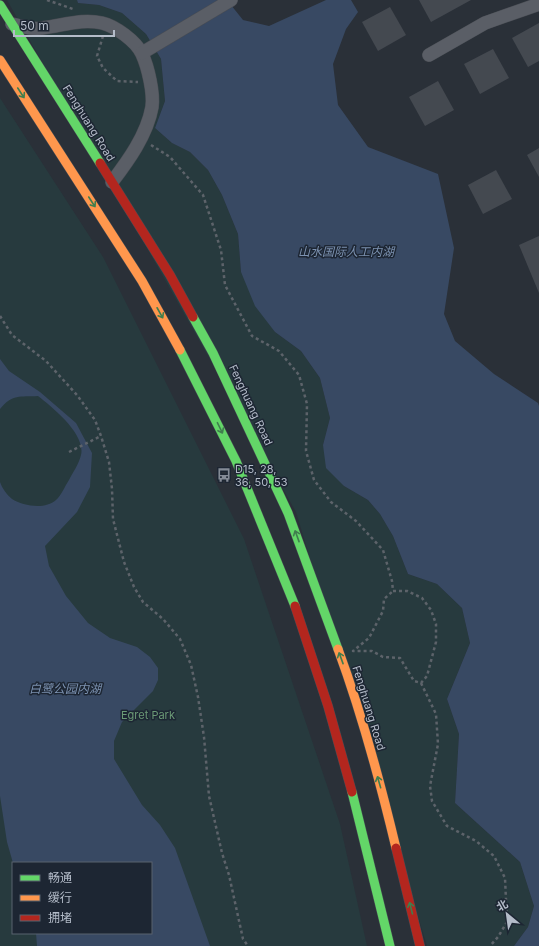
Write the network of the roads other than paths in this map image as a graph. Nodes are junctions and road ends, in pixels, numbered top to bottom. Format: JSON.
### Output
{"nodes":[{"id":1,"x":231,"y":0,"type":"edge"},
{"id":2,"x":539,"y":4,"type":"edge"},
{"id":3,"x":0,"y":6,"type":"edge"},
{"id":4,"x":12,"y":24,"type":"junction"},
{"id":5,"x":142,"y":53,"type":"junction"},
{"id":6,"x":428,"y":55,"type":"dead end"},
{"id":7,"x":0,"y":60,"type":"edge"},
{"id":8,"x":112,"y":182,"type":"junction"},
{"id":9,"x":390,"y":946,"type":"edge"},
{"id":10,"x":420,"y":946,"type":"edge"}],
"edges":[{"from":1,"to":5,"type":"street"},
{"from":2,"to":6,"type":"street"},
{"from":3,"to":4,"type":"highway","name":"Fenghuang Road"},
{"from":4,"to":5,"type":"street"},
{"from":4,"to":8,"type":"highway","name":"Fenghuang Road"},
{"from":5,"to":8,"type":"street"},
{"from":7,"to":9,"type":"highway","one_way":true},
{"from":10,"to":8,"type":"highway","name":"Fenghuang Road","one_way":true}]}
